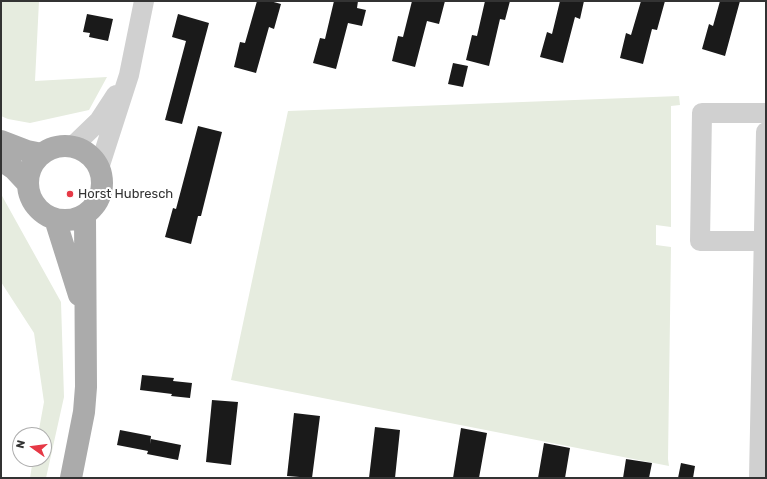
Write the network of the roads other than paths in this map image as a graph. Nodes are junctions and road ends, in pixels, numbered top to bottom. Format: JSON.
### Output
{"nodes":[{"id":1,"x":144,"y":1,"type":"edge"},
{"id":2,"x":129,"y":75,"type":"junction"},
{"id":3,"x":766,"y":113,"type":"edge"},
{"id":4,"x":766,"y":132,"type":"edge"},
{"id":5,"x":1,"y":141,"type":"edge"},
{"id":6,"x":72,"y":147,"type":"junction"},
{"id":7,"x":42,"y":154,"type":"junction"},
{"id":8,"x":1,"y":160,"type":"edge"},
{"id":9,"x":99,"y":168,"type":"junction"},
{"id":10,"x":28,"y":184,"type":"junction"},
{"id":11,"x":85,"y":215,"type":"junction"},
{"id":12,"x":55,"y":219,"type":"junction"},
{"id":13,"x":763,"y":242,"type":"junction"},
{"id":14,"x":86,"y":319,"type":"junction"},
{"id":15,"x":71,"y":478,"type":"edge"},
{"id":16,"x":759,"y":478,"type":"edge"}],
"edges":[{"from":1,"to":2,"type":"street"},
{"from":2,"to":6,"type":"street"},
{"from":2,"to":9,"type":"street"},
{"from":3,"to":13,"type":"street"},
{"from":4,"to":13,"type":"street"},
{"from":5,"to":7,"type":"main road"},
{"from":6,"to":7,"type":"main road"},
{"from":6,"to":9,"type":"main road"},
{"from":7,"to":10,"type":"main road"},
{"from":8,"to":10,"type":"main road"},
{"from":9,"to":11,"type":"main road"},
{"from":10,"to":12,"type":"main road"},
{"from":11,"to":12,"type":"main road"},
{"from":11,"to":14,"type":"main road"},
{"from":12,"to":14,"type":"main road"},
{"from":13,"to":16,"type":"street"},
{"from":14,"to":15,"type":"main road"}]}
